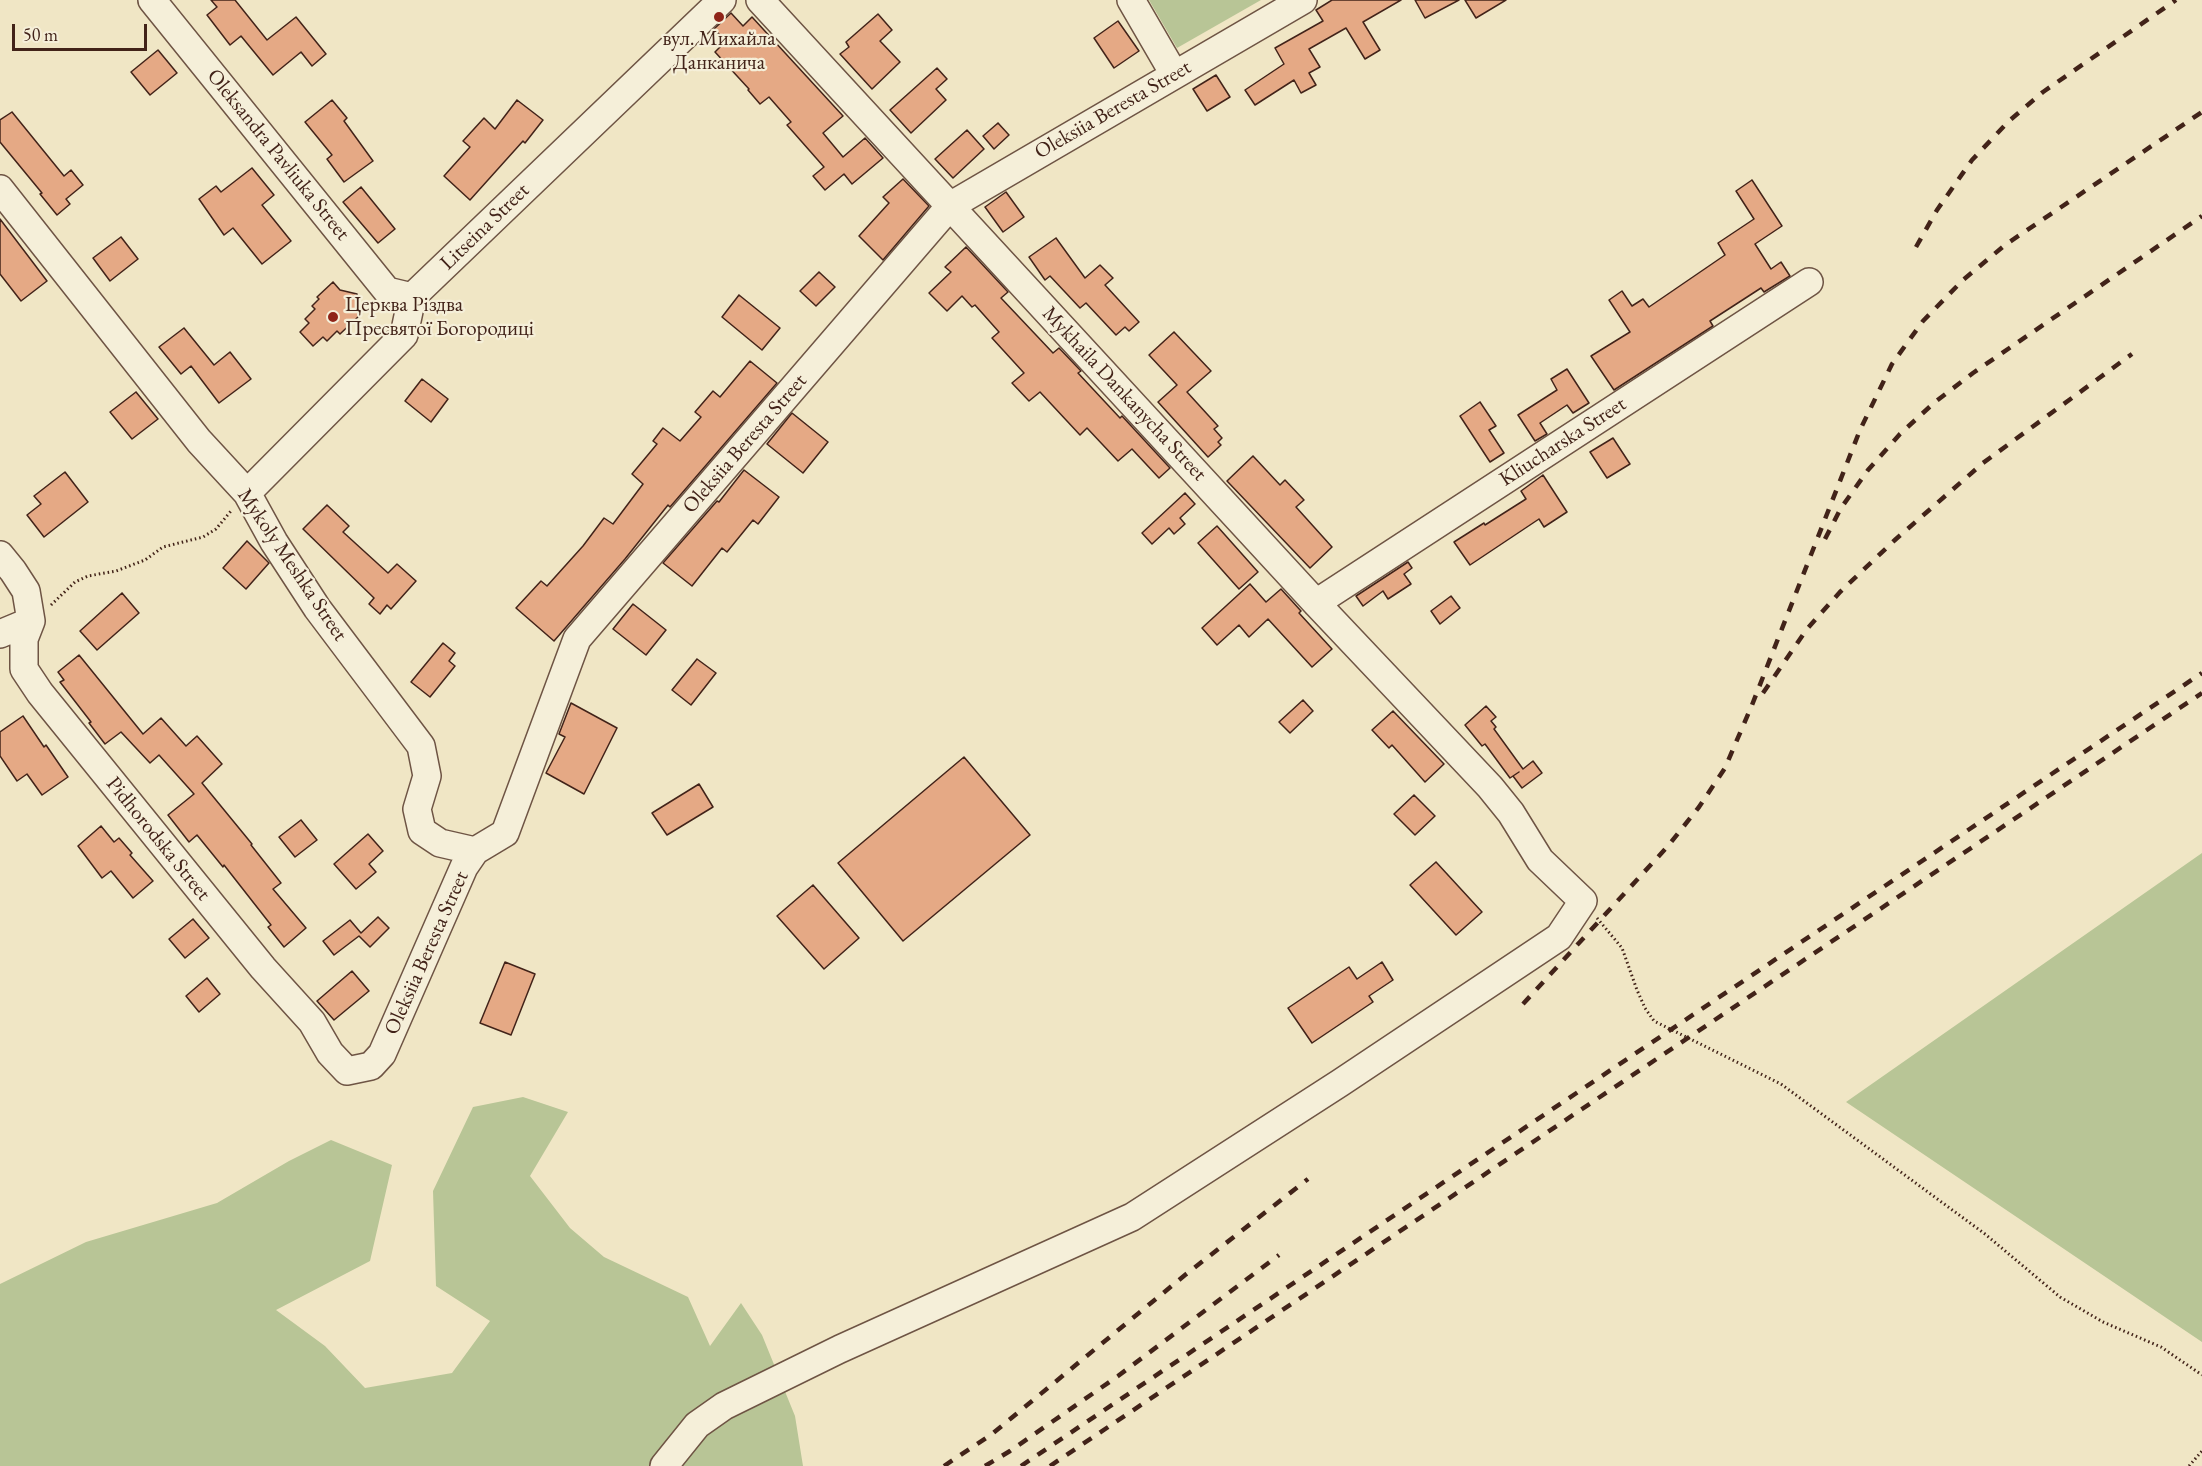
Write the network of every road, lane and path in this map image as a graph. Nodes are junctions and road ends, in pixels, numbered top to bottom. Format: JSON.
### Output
{"nodes":[{"id":1,"x":153,"y":0,"type":"edge"},
{"id":2,"x":722,"y":0,"type":"edge"},
{"id":3,"x":760,"y":0,"type":"edge"},
{"id":4,"x":1131,"y":0,"type":"edge"},
{"id":5,"x":1303,"y":0,"type":"edge"},
{"id":6,"x":1174,"y":74,"type":"junction"},
{"id":7,"x":0,"y":189,"type":"edge"},
{"id":8,"x":950,"y":206,"type":"junction"},
{"id":9,"x":1809,"y":282,"type":"dead end"},
{"id":10,"x":412,"y":297,"type":"junction"},
{"id":11,"x":247,"y":493,"type":"junction"},
{"id":12,"x":0,"y":555,"type":"edge"},
{"id":13,"x":1316,"y":603,"type":"junction"},
{"id":14,"x":31,"y":621,"type":"junction"},
{"id":15,"x":0,"y":634,"type":"edge"},
{"id":16,"x":475,"y":851,"type":"junction"},
{"id":17,"x":1582,"y":901,"type":"junction"},
{"id":18,"x":382,"y":1054,"type":"joint"},
{"id":19,"x":2202,"y":1375,"type":"edge"},
{"id":20,"x":2202,"y":1451,"type":"edge"},
{"id":21,"x":664,"y":1466,"type":"edge"},
{"id":22,"x":2189,"y":1466,"type":"edge"}],
"edges":[{"from":1,"to":10,"type":"street","name":"Oleksandra Pavliuka Street"},
{"from":2,"to":10,"type":"street","name":"Litseina Street"},
{"from":3,"to":8,"type":"street","name":"Mykhaila Dankanycha Street"},
{"from":4,"to":6,"type":"street"},
{"from":5,"to":6,"type":"street","name":"Oleksiia Beresta Street"},
{"from":6,"to":8,"type":"street","name":"Oleksiia Beresta Street"},
{"from":7,"to":11,"type":"street","name":"Mykoly Meshka Street"},
{"from":8,"to":13,"type":"street","name":"Mykhaila Dankanycha Street"},
{"from":8,"to":16,"type":"street","name":"Oleksiia Beresta Street"},
{"from":9,"to":13,"type":"street","name":"Kliucharska Street"},
{"from":10,"to":11,"type":"street"},
{"from":11,"to":14,"type":"path"},
{"from":11,"to":16,"type":"street","name":"Mykoly Meshka Street"},
{"from":12,"to":14,"type":"street","name":"Pidhorodska Street"},
{"from":13,"to":17,"type":"street","name":"Mykhaila Dankanycha Street"},
{"from":14,"to":15,"type":"street"},
{"from":14,"to":18,"type":"street","name":"Pidhorodska Street"},
{"from":16,"to":18,"type":"street","name":"Oleksiia Beresta Street"},
{"from":17,"to":19,"type":"path"},
{"from":17,"to":21,"type":"street"},
{"from":20,"to":22,"type":"path"}]}
